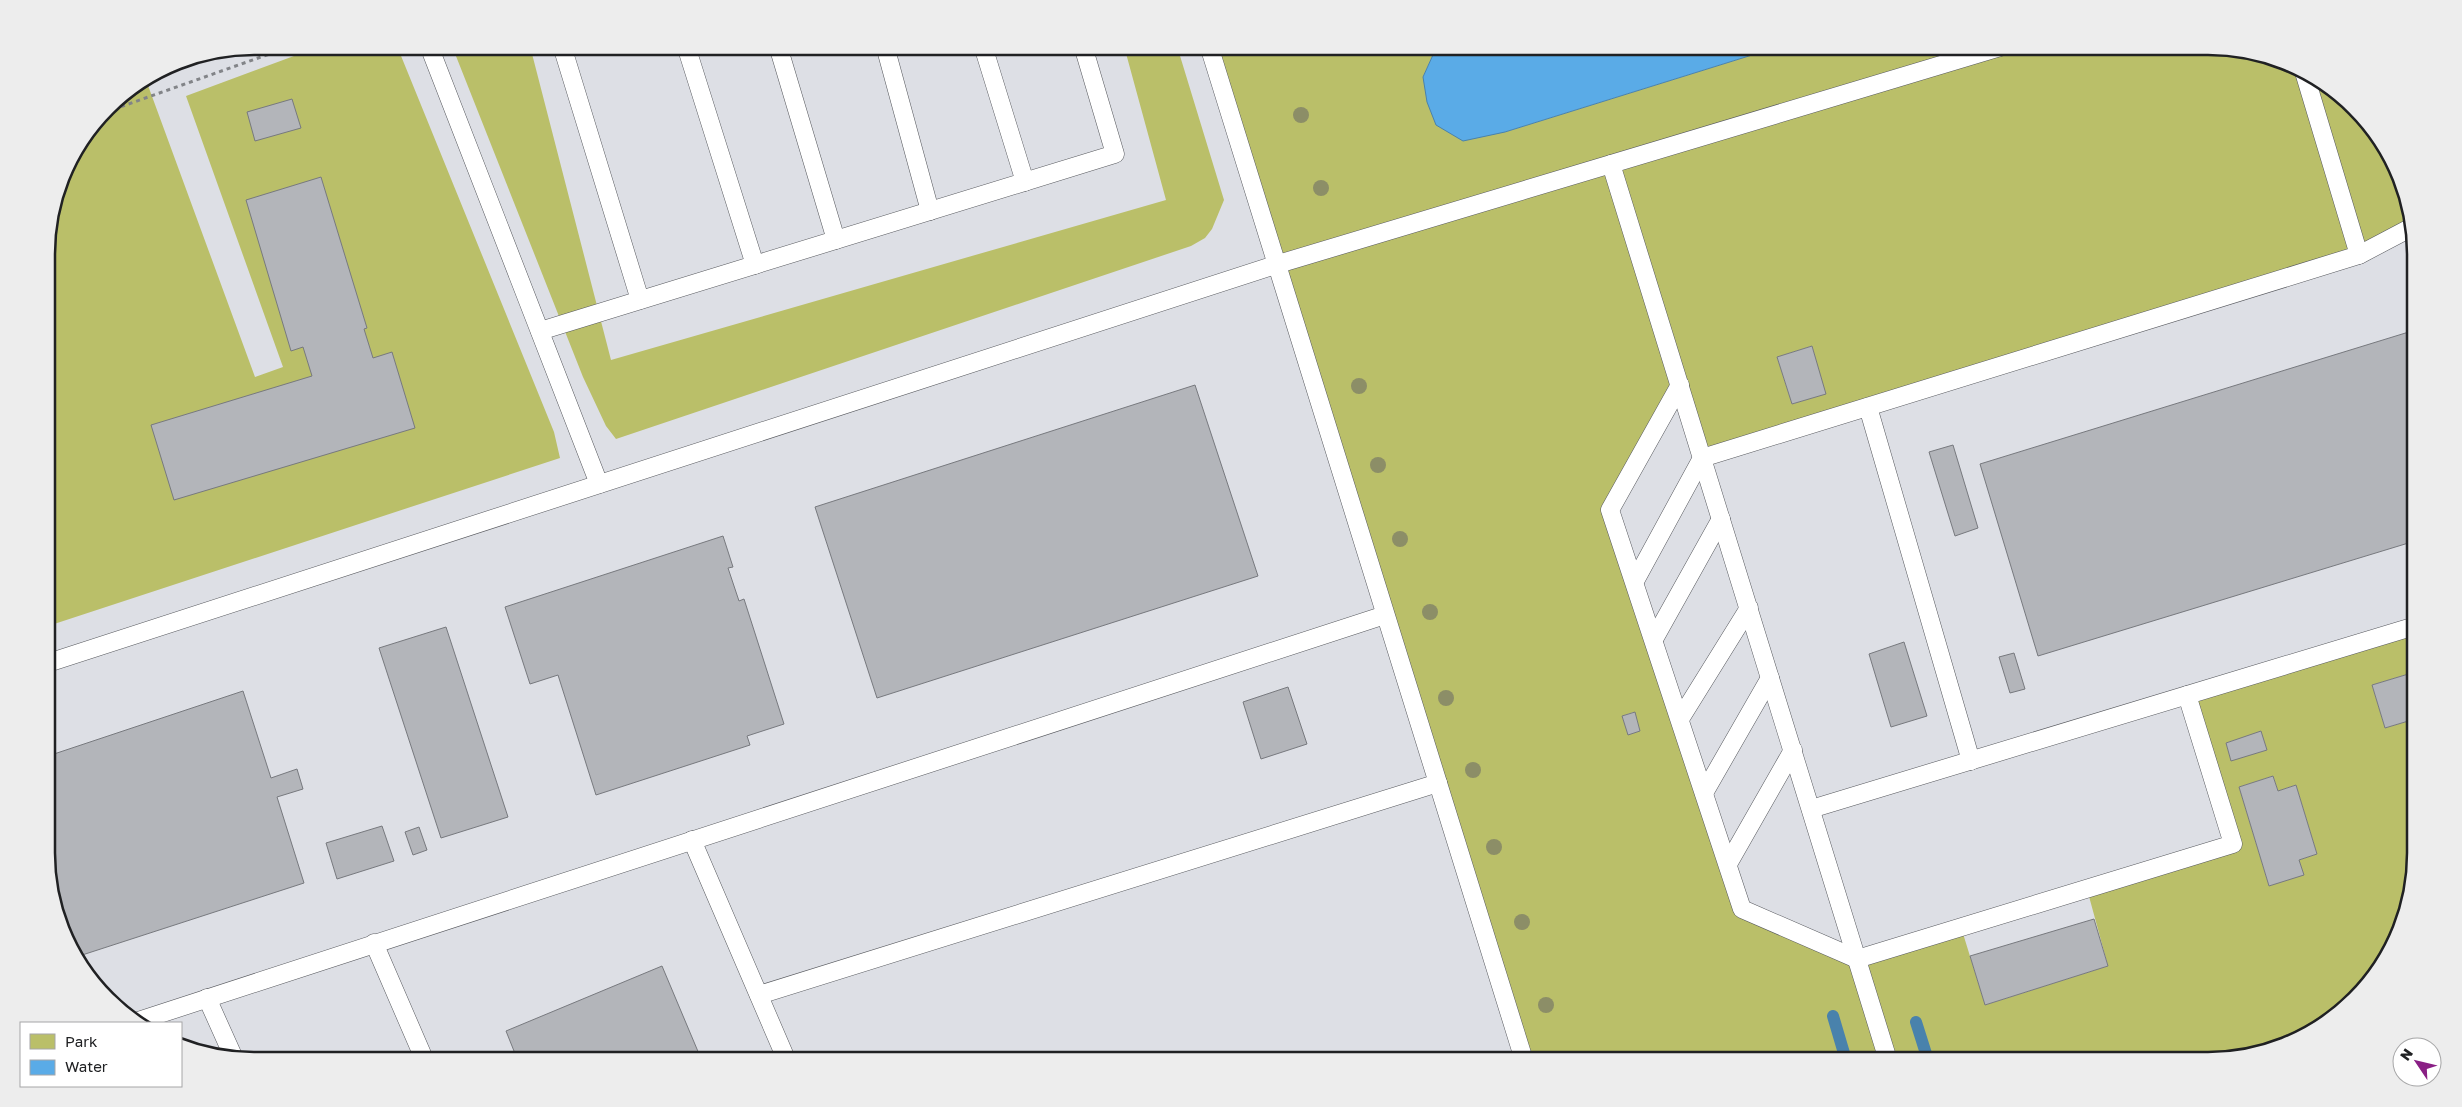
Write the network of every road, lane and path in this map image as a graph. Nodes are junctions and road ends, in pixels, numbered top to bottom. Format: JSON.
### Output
{"nodes":[{"id":1,"x":267,"y":55,"type":"edge"},
{"id":2,"x":433,"y":55,"type":"edge"},
{"id":3,"x":565,"y":55,"type":"edge"},
{"id":4,"x":689,"y":55,"type":"edge"},
{"id":5,"x":781,"y":55,"type":"edge"},
{"id":6,"x":887,"y":55,"type":"edge"},
{"id":7,"x":986,"y":55,"type":"edge"},
{"id":8,"x":1086,"y":55,"type":"edge"},
{"id":9,"x":1212,"y":55,"type":"edge"},
{"id":10,"x":1974,"y":55,"type":"edge"},
{"id":11,"x":2307,"y":82,"type":"edge"},
{"id":12,"x":119,"y":107,"type":"edge"},
{"id":13,"x":1612,"y":164,"type":"junction"},
{"id":14,"x":1025,"y":182,"type":"junction"},
{"id":15,"x":930,"y":211,"type":"junction"},
{"id":16,"x":2405,"y":231,"type":"edge"},
{"id":17,"x":836,"y":240,"type":"junction"},
{"id":18,"x":2359,"y":255,"type":"junction"},
{"id":19,"x":755,"y":265,"type":"junction"},
{"id":20,"x":1275,"y":265,"type":"junction"},
{"id":21,"x":640,"y":300,"type":"junction"},
{"id":22,"x":540,"y":331,"type":"junction"},
{"id":23,"x":1680,"y":386,"type":"junction"},
{"id":24,"x":1868,"y":407,"type":"junction"},
{"id":25,"x":1702,"y":458,"type":"junction"},
{"id":26,"x":599,"y":484,"type":"junction"},
{"id":27,"x":1721,"y":519,"type":"junction"},
{"id":28,"x":1635,"y":581,"type":"junction"},
{"id":29,"x":1749,"y":608,"type":"junction"},
{"id":30,"x":1385,"y":615,"type":"junction"},
{"id":31,"x":2407,"y":628,"type":"edge"},
{"id":32,"x":1654,"y":639,"type":"junction"},
{"id":33,"x":55,"y":661,"type":"edge"},
{"id":34,"x":1770,"y":678,"type":"junction"},
{"id":35,"x":2187,"y":695,"type":"junction"},
{"id":36,"x":1680,"y":719,"type":"junction"},
{"id":37,"x":1793,"y":750,"type":"junction"},
{"id":38,"x":1971,"y":761,"type":"junction"},
{"id":39,"x":1438,"y":783,"type":"junction"},
{"id":40,"x":1704,"y":793,"type":"junction"},
{"id":41,"x":1811,"y":810,"type":"junction"},
{"id":42,"x":692,"y":840,"type":"junction"},
{"id":43,"x":1728,"y":864,"type":"junction"},
{"id":44,"x":374,"y":943,"type":"junction"},
{"id":45,"x":1857,"y":958,"type":"junction"},
{"id":46,"x":759,"y":995,"type":"junction"},
{"id":47,"x":207,"y":998,"type":"junction"},
{"id":48,"x":145,"y":1019,"type":"edge"},
{"id":49,"x":230,"y":1050,"type":"edge"},
{"id":50,"x":421,"y":1052,"type":"edge"},
{"id":51,"x":783,"y":1052,"type":"edge"},
{"id":52,"x":1522,"y":1052,"type":"edge"},
{"id":53,"x":1886,"y":1052,"type":"edge"}],
"edges":[{"from":1,"to":12,"type":"path"},
{"from":2,"to":22,"type":"lane"},
{"from":3,"to":21,"type":"lane"},
{"from":4,"to":19,"type":"lane"},
{"from":5,"to":17,"type":"lane"},
{"from":6,"to":15,"type":"lane"},
{"from":7,"to":14,"type":"lane"},
{"from":8,"to":14,"type":"lane"},
{"from":9,"to":20,"type":"lane"},
{"from":10,"to":13,"type":"lane"},
{"from":11,"to":18,"type":"lane"},
{"from":13,"to":20,"type":"lane"},
{"from":13,"to":23,"type":"lane"},
{"from":14,"to":15,"type":"lane"},
{"from":15,"to":17,"type":"lane"},
{"from":16,"to":18,"type":"lane"},
{"from":17,"to":19,"type":"lane"},
{"from":18,"to":24,"type":"lane"},
{"from":19,"to":21,"type":"lane"},
{"from":20,"to":26,"type":"lane"},
{"from":20,"to":30,"type":"lane"},
{"from":21,"to":22,"type":"lane"},
{"from":22,"to":26,"type":"lane"},
{"from":23,"to":25,"type":"lane"},
{"from":23,"to":28,"type":"lane"},
{"from":24,"to":25,"type":"lane"},
{"from":24,"to":38,"type":"lane"},
{"from":25,"to":27,"type":"lane"},
{"from":25,"to":28,"type":"lane"},
{"from":26,"to":33,"type":"lane"},
{"from":27,"to":29,"type":"lane"},
{"from":27,"to":32,"type":"lane"},
{"from":28,"to":32,"type":"lane"},
{"from":29,"to":34,"type":"lane"},
{"from":29,"to":36,"type":"lane"},
{"from":30,"to":39,"type":"lane"},
{"from":30,"to":42,"type":"lane"},
{"from":31,"to":35,"type":"lane"},
{"from":32,"to":36,"type":"lane"},
{"from":34,"to":37,"type":"lane"},
{"from":34,"to":40,"type":"lane"},
{"from":35,"to":38,"type":"lane"},
{"from":35,"to":45,"type":"lane"},
{"from":36,"to":40,"type":"lane"},
{"from":37,"to":41,"type":"lane"},
{"from":37,"to":43,"type":"lane"},
{"from":38,"to":41,"type":"lane"},
{"from":39,"to":46,"type":"lane"},
{"from":39,"to":52,"type":"lane"},
{"from":40,"to":43,"type":"lane"},
{"from":41,"to":45,"type":"lane"},
{"from":42,"to":44,"type":"lane"},
{"from":42,"to":46,"type":"lane"},
{"from":43,"to":45,"type":"lane"},
{"from":44,"to":47,"type":"lane"},
{"from":44,"to":50,"type":"lane"},
{"from":45,"to":53,"type":"lane"},
{"from":46,"to":51,"type":"lane"},
{"from":47,"to":48,"type":"lane"},
{"from":47,"to":49,"type":"lane"}]}
